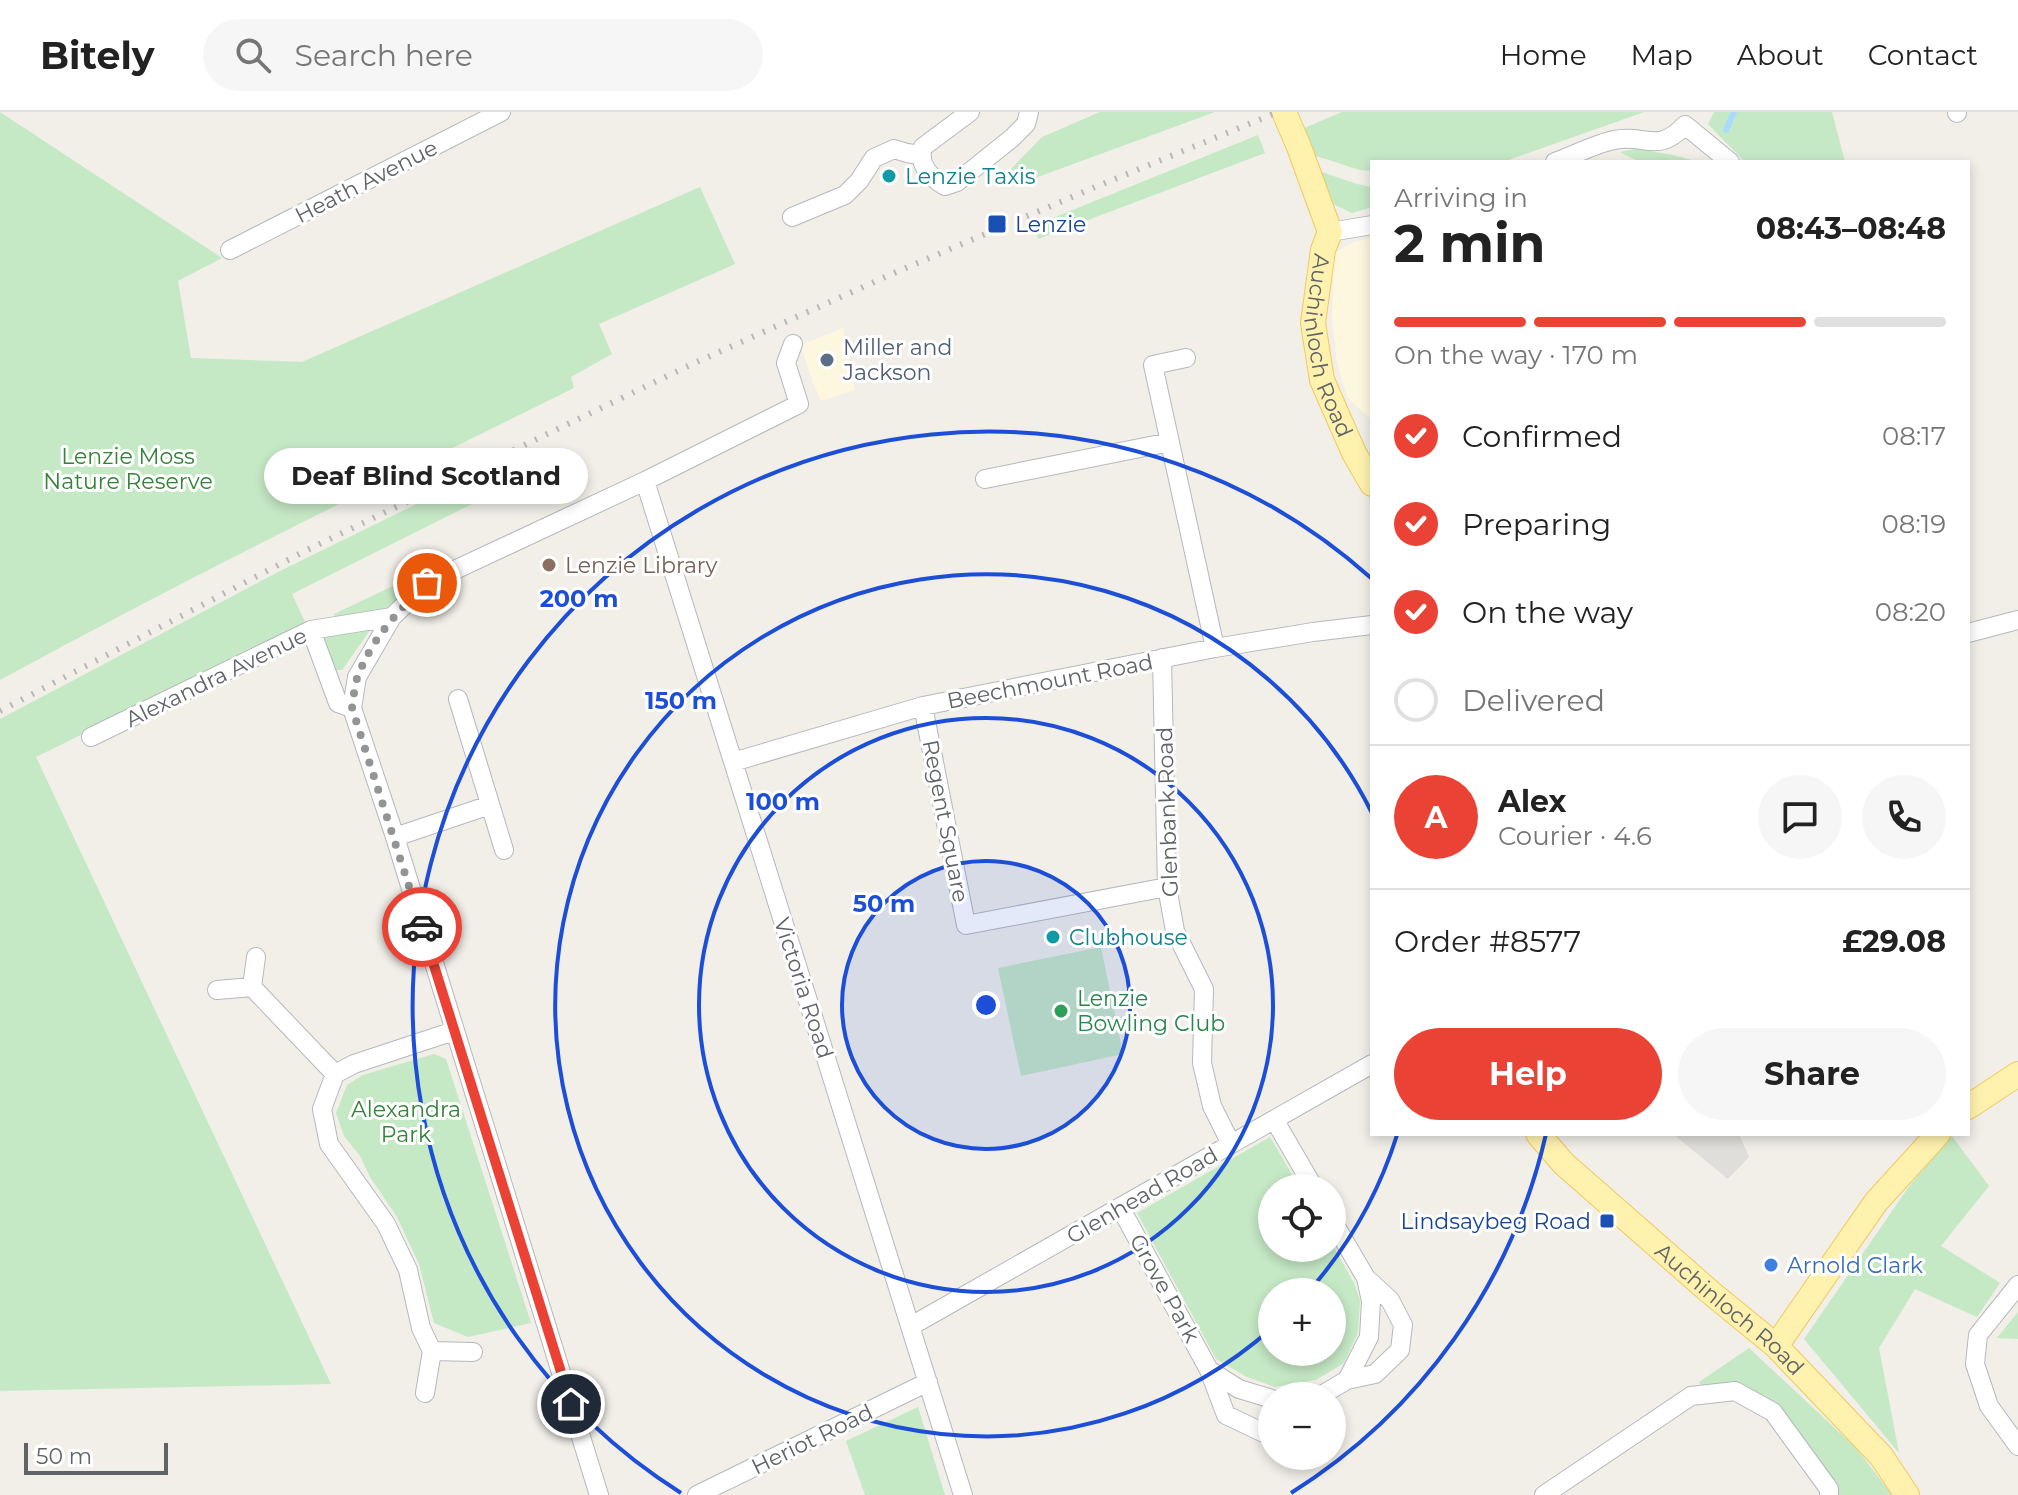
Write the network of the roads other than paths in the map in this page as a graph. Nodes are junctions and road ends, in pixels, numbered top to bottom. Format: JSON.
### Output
{"nodes":[{"id":1,"x":501,"y":112,"type":"edge"},
{"id":2,"x":970,"y":112,"type":"edge"},
{"id":3,"x":1029,"y":112,"type":"edge"},
{"id":4,"x":1284,"y":112,"type":"edge"},
{"id":5,"x":1689,"y":119,"type":"edge"},
{"id":6,"x":920,"y":155,"type":"junction"},
{"id":7,"x":1560,"y":160,"type":"edge"},
{"id":8,"x":1728,"y":160,"type":"edge"},
{"id":9,"x":792,"y":217,"type":"dead end"},
{"id":10,"x":1370,"y":225,"type":"edge"},
{"id":11,"x":1330,"y":232,"type":"junction"},
{"id":12,"x":230,"y":250,"type":"dead end"},
{"id":13,"x":793,"y":344,"type":"dead end"},
{"id":14,"x":1186,"y":358,"type":"dead end"},
{"id":15,"x":1170,"y":442,"type":"junction"},
{"id":16,"x":985,"y":479,"type":"dead end"},
{"id":17,"x":645,"y":481,"type":"junction"},
{"id":18,"x":1370,"y":481,"type":"edge"},
{"id":19,"x":392,"y":617,"type":"junction"},
{"id":20,"x":2018,"y":620,"type":"edge"},
{"id":21,"x":1370,"y":625,"type":"edge"},
{"id":22,"x":311,"y":630,"type":"junction"},
{"id":23,"x":1970,"y":632,"type":"edge"},
{"id":24,"x":1215,"y":648,"type":"junction"},
{"id":25,"x":1162,"y":658,"type":"junction"},
{"id":26,"x":458,"y":699,"type":"dead end"},
{"id":27,"x":923,"y":706,"type":"junction"},
{"id":28,"x":352,"y":708,"type":"junction"},
{"id":29,"x":91,"y":737,"type":"dead end"},
{"id":30,"x":733,"y":762,"type":"junction"},
{"id":31,"x":490,"y":805,"type":"junction"},
{"id":32,"x":395,"y":837,"type":"junction"},
{"id":33,"x":504,"y":850,"type":"dead end"},
{"id":34,"x":1167,"y":887,"type":"junction"},
{"id":35,"x":256,"y":957,"type":"dead end"},
{"id":36,"x":252,"y":987,"type":"junction"},
{"id":37,"x":217,"y":990,"type":"dead end"},
{"id":38,"x":454,"y":1031,"type":"junction"},
{"id":39,"x":1370,"y":1065,"type":"edge"},
{"id":40,"x":335,"y":1074,"type":"junction"},
{"id":41,"x":2018,"y":1074,"type":"edge"},
{"id":42,"x":1970,"y":1106,"type":"edge"},
{"id":43,"x":1275,"y":1121,"type":"junction"},
{"id":44,"x":1540,"y":1136,"type":"edge"},
{"id":45,"x":1936,"y":1136,"type":"edge"},
{"id":46,"x":1231,"y":1144,"type":"junction"},
{"id":47,"x":1306,"y":1174,"type":"edge"},
{"id":48,"x":1120,"y":1207,"type":"junction"},
{"id":49,"x":1346,"y":1244,"type":"edge"},
{"id":50,"x":1366,"y":1278,"type":"junction"},
{"id":51,"x":2018,"y":1285,"type":"edge"},
{"id":52,"x":911,"y":1326,"type":"junction"},
{"id":53,"x":1776,"y":1346,"type":"junction"},
{"id":54,"x":432,"y":1351,"type":"junction"},
{"id":55,"x":473,"y":1352,"type":"dead end"},
{"id":56,"x":1209,"y":1370,"type":"junction"},
{"id":57,"x":1347,"y":1380,"type":"junction"},
{"id":58,"x":928,"y":1382,"type":"junction"},
{"id":59,"x":1344,"y":1382,"type":"edge"},
{"id":60,"x":425,"y":1393,"type":"dead end"},
{"id":61,"x":1258,"y":1395,"type":"edge"},
{"id":62,"x":1258,"y":1430,"type":"edge"},
{"id":63,"x":2018,"y":1446,"type":"edge"},
{"id":64,"x":599,"y":1495,"type":"edge"},
{"id":65,"x":697,"y":1495,"type":"edge"},
{"id":66,"x":963,"y":1495,"type":"edge"},
{"id":67,"x":1544,"y":1495,"type":"edge"},
{"id":68,"x":1829,"y":1495,"type":"edge"},
{"id":69,"x":1907,"y":1495,"type":"edge"}],
"edges":[{"from":1,"to":12,"type":"street","name":"Heath Avenue"},
{"from":2,"to":6,"type":"street"},
{"from":3,"to":6,"type":"street"},
{"from":4,"to":11,"type":"main road","name":"Auchinloch Road"},
{"from":5,"to":7,"type":"street"},
{"from":5,"to":8,"type":"street"},
{"from":6,"to":9,"type":"street"},
{"from":10,"to":11,"type":"street"},
{"from":11,"to":18,"type":"main road","name":"Auchinloch Road"},
{"from":13,"to":17,"type":"street"},
{"from":14,"to":15,"type":"street"},
{"from":15,"to":16,"type":"street"},
{"from":15,"to":24,"type":"street"},
{"from":17,"to":19,"type":"street"},
{"from":17,"to":30,"type":"street","name":"Victoria Road"},
{"from":19,"to":22,"type":"street","name":"Alexandra Avenue"},
{"from":19,"to":28,"type":"street"},
{"from":20,"to":23,"type":"street"},
{"from":21,"to":24,"type":"street","name":"Beechmount Road"},
{"from":22,"to":28,"type":"street"},
{"from":22,"to":29,"type":"street","name":"Alexandra Avenue"},
{"from":24,"to":25,"type":"street","name":"Beechmount Road"},
{"from":25,"to":27,"type":"street","name":"Beechmount Road"},
{"from":25,"to":34,"type":"street","name":"Glenbank Road"},
{"from":26,"to":31,"type":"street"},
{"from":27,"to":30,"type":"street","name":"Beechmount Road"},
{"from":27,"to":34,"type":"street","name":"Regent Square"},
{"from":28,"to":32,"type":"street"},
{"from":30,"to":52,"type":"street","name":"Victoria Road"},
{"from":31,"to":32,"type":"street"},
{"from":31,"to":33,"type":"street"},
{"from":32,"to":38,"type":"street"},
{"from":34,"to":46,"type":"street","name":"Glenbank Road"},
{"from":35,"to":36,"type":"street"},
{"from":36,"to":37,"type":"street"},
{"from":36,"to":40,"type":"street"},
{"from":38,"to":40,"type":"street"},
{"from":38,"to":64,"type":"street"},
{"from":39,"to":43,"type":"street","name":"Glenhead Road"},
{"from":40,"to":54,"type":"street"},
{"from":41,"to":42,"type":"main road"},
{"from":43,"to":46,"type":"street","name":"Glenhead Road"},
{"from":43,"to":47,"type":"street"},
{"from":44,"to":53,"type":"main road","name":"Auchinloch Road"},
{"from":45,"to":53,"type":"main road"},
{"from":46,"to":48,"type":"street","name":"Glenhead Road"},
{"from":48,"to":52,"type":"street","name":"Glenhead Road"},
{"from":48,"to":56,"type":"street","name":"Grove Park"},
{"from":49,"to":50,"type":"street"},
{"from":50,"to":57,"type":"street"},
{"from":50,"to":57,"type":"street"},
{"from":51,"to":63,"type":"street"},
{"from":52,"to":58,"type":"street","name":"Victoria Road"},
{"from":53,"to":69,"type":"main road","name":"Auchinloch Road"},
{"from":54,"to":55,"type":"street"},
{"from":54,"to":60,"type":"street"},
{"from":56,"to":61,"type":"street","name":"Grove Park"},
{"from":56,"to":62,"type":"street","name":"Grove Park"},
{"from":57,"to":59,"type":"street"},
{"from":58,"to":65,"type":"street","name":"Heriot Road"},
{"from":58,"to":66,"type":"street","name":"Victoria Road"},
{"from":67,"to":68,"type":"street"}]}
